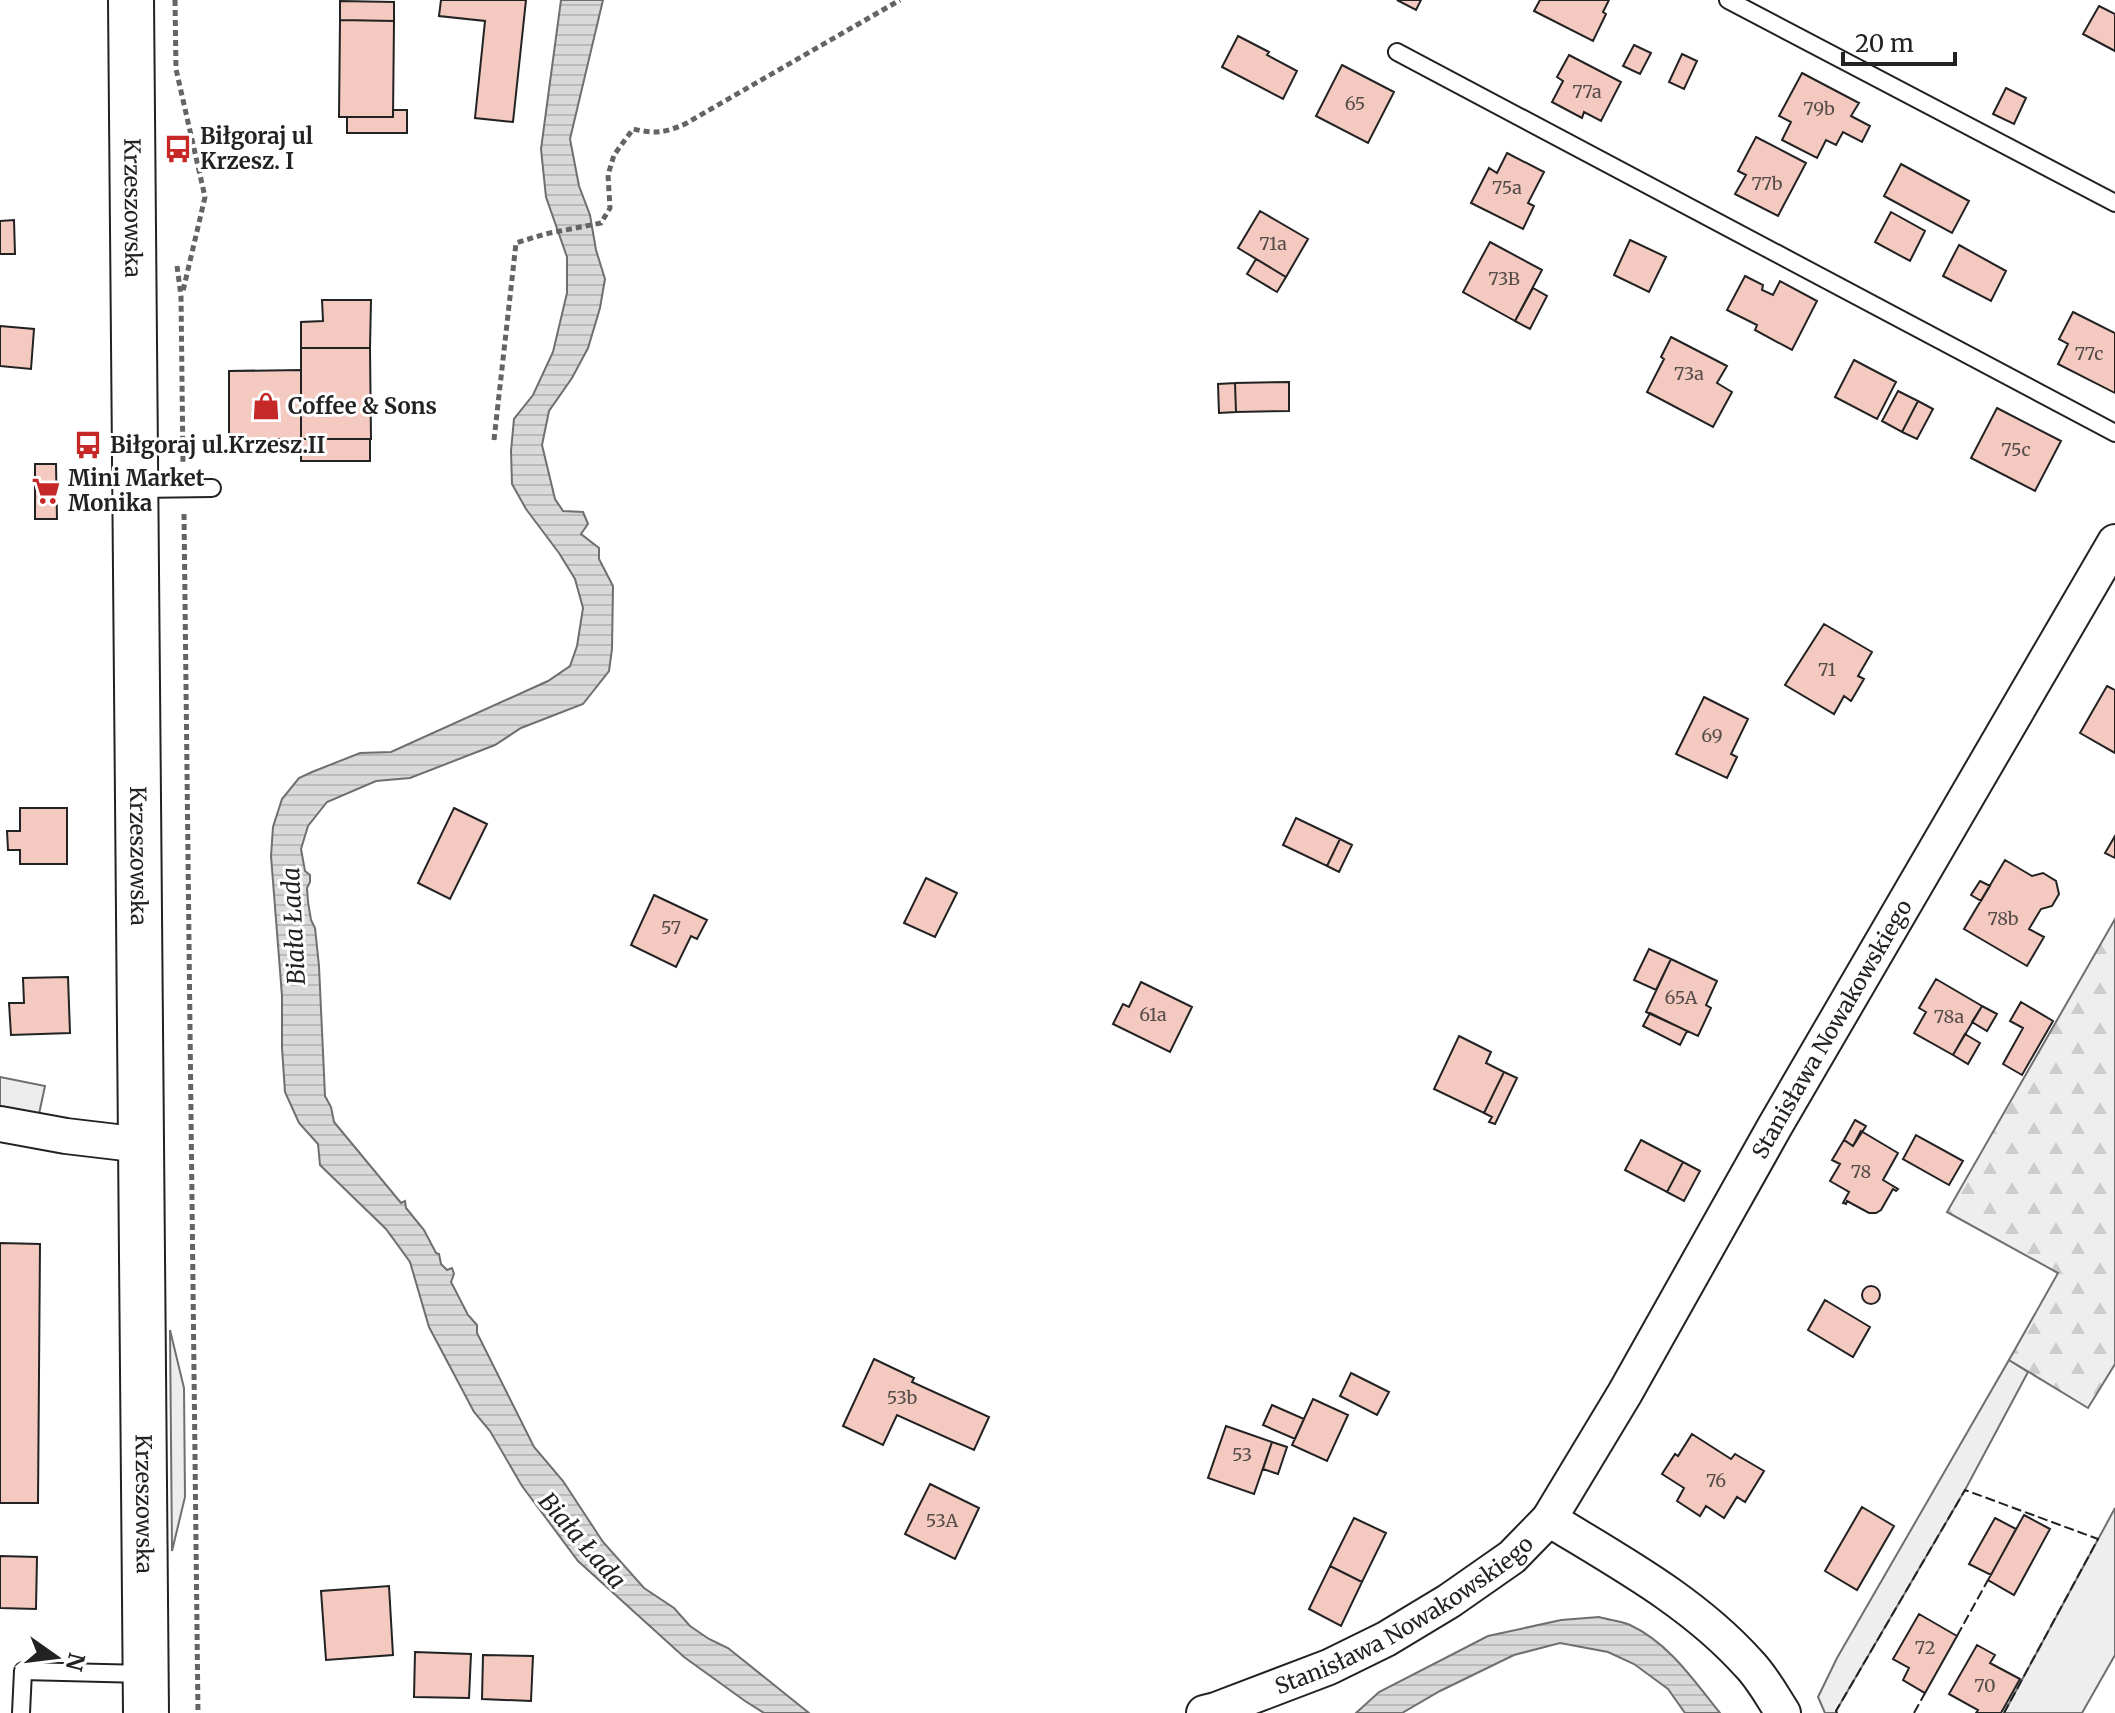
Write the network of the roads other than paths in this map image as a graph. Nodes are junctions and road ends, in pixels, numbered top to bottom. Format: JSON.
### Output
{"nodes":[{"id":1,"x":131,"y":0,"type":"edge"},
{"id":2,"x":1728,"y":0,"type":"edge"},
{"id":3,"x":1397,"y":52,"type":"dead end"},
{"id":4,"x":2115,"y":203,"type":"edge"},
{"id":5,"x":2115,"y":433,"type":"edge"},
{"id":6,"x":212,"y":488,"type":"dead end"},
{"id":7,"x":136,"y":489,"type":"junction"},
{"id":8,"x":2115,"y":542,"type":"edge"},
{"id":9,"x":0,"y":1124,"type":"edge"},
{"id":10,"x":142,"y":1145,"type":"junction"},
{"id":11,"x":1549,"y":1519,"type":"junction"},
{"id":12,"x":146,"y":1693,"type":"edge"},
{"id":13,"x":21,"y":1713,"type":"edge"},
{"id":14,"x":1204,"y":1713,"type":"edge"},
{"id":15,"x":1783,"y":1713,"type":"edge"}],
"edges":[{"from":1,"to":7,"type":"main road","name":"Krzeszowska"},
{"from":2,"to":4,"type":"lane"},
{"from":3,"to":5,"type":"lane"},
{"from":6,"to":7,"type":"lane"},
{"from":7,"to":10,"type":"main road","name":"Krzeszowska"},
{"from":8,"to":11,"type":"street","name":"Stanisława Nowakowskiego"},
{"from":9,"to":10,"type":"street"},
{"from":10,"to":12,"type":"main road","name":"Krzeszowska"},
{"from":11,"to":14,"type":"street","name":"Stanisława Nowakowskiego"},
{"from":11,"to":15,"type":"street","name":"Stanisława Nowakowskiego"},
{"from":12,"to":13,"type":"lane"}]}
